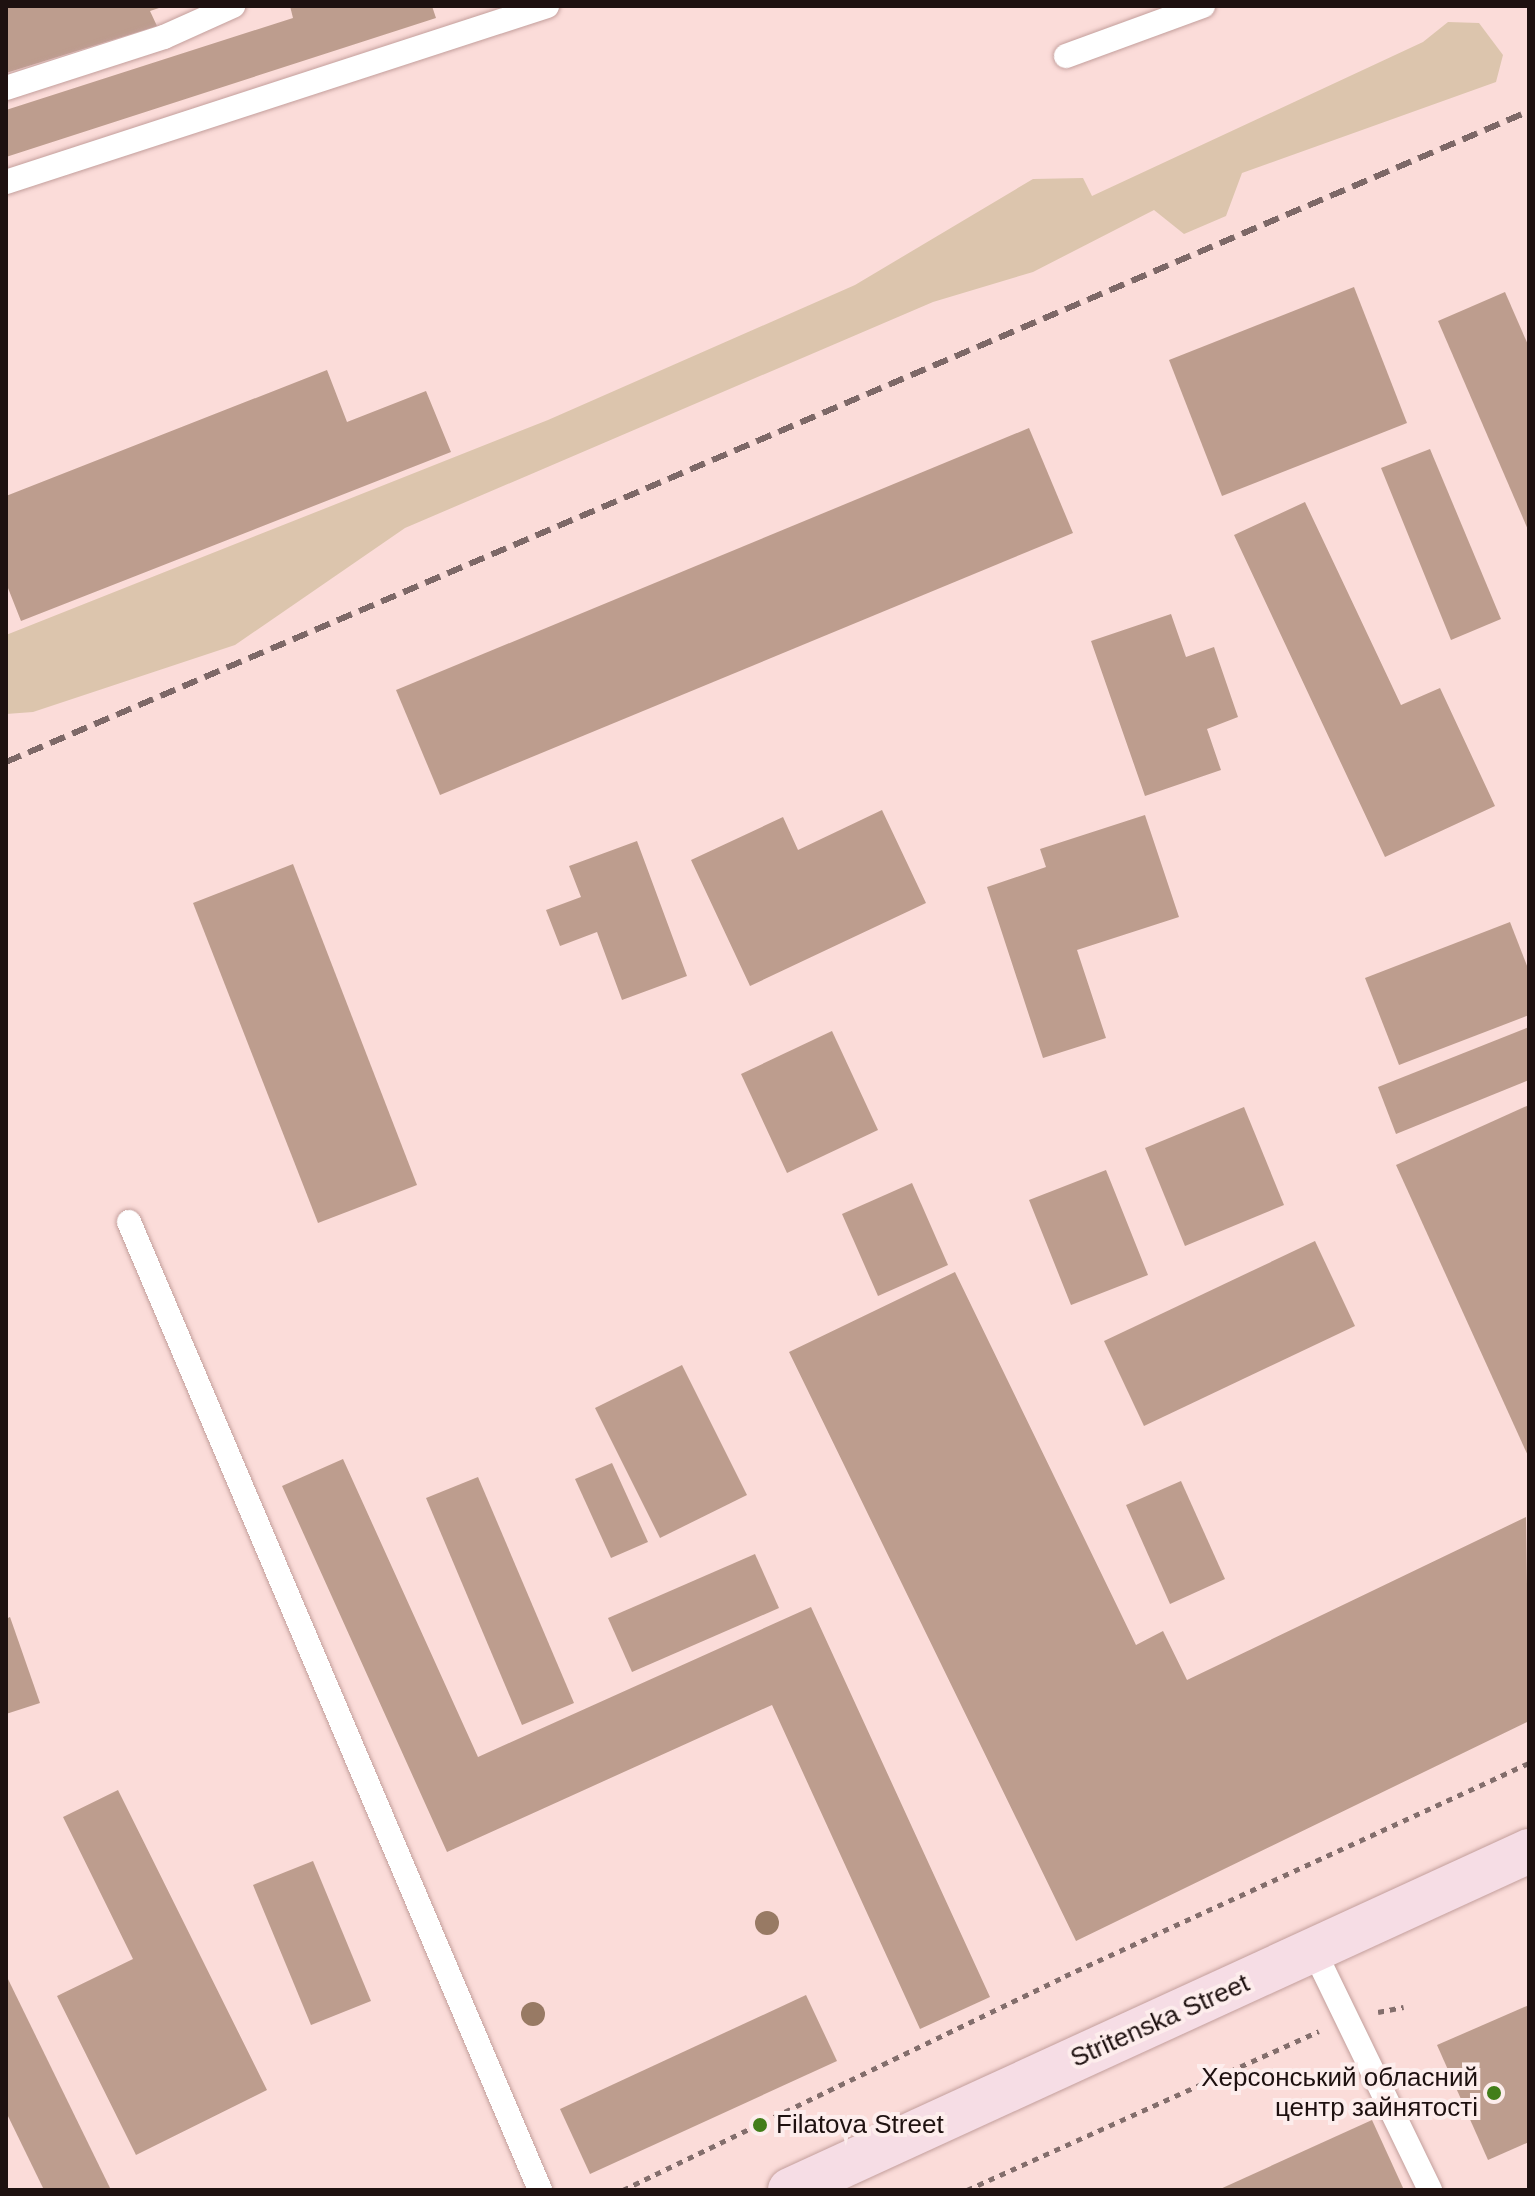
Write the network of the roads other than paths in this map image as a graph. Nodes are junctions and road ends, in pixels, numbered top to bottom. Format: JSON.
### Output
{"nodes":[{"id":1,"x":233,"y":6,"type":"edge"},
{"id":2,"x":547,"y":6,"type":"edge"},
{"id":3,"x":1203,"y":6,"type":"edge"},
{"id":4,"x":1066,"y":56,"type":"dead end"},
{"id":5,"x":6,"y":88,"type":"edge"},
{"id":6,"x":6,"y":182,"type":"edge"},
{"id":7,"x":129,"y":1222,"type":"dead end"},
{"id":8,"x":1529,"y":1851,"type":"edge"},
{"id":9,"x":1314,"y":1951,"type":"junction"},
{"id":10,"x":540,"y":2190,"type":"edge"},
{"id":11,"x":790,"y":2190,"type":"edge"},
{"id":12,"x":1430,"y":2190,"type":"edge"}],
"edges":[{"from":1,"to":5,"type":"lane"},
{"from":2,"to":6,"type":"lane"},
{"from":3,"to":4,"type":"lane"},
{"from":7,"to":10,"type":"lane"},
{"from":8,"to":9,"type":"main road","name":"Stritenska Street"},
{"from":9,"to":11,"type":"main road","name":"Stritenska Street"},
{"from":9,"to":12,"type":"lane"}]}
